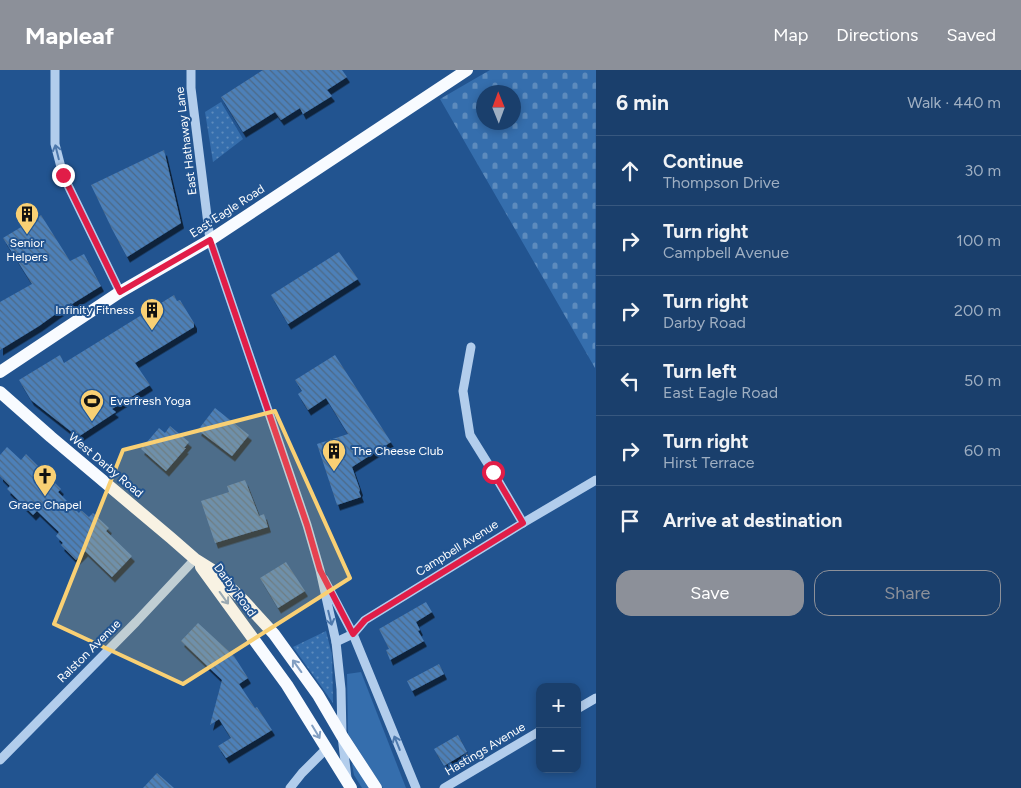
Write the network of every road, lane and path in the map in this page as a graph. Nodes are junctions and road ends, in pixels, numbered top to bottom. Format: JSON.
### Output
{"nodes":[{"id":1,"x":54,"y":70,"type":"edge"},
{"id":2,"x":191,"y":70,"type":"edge"},
{"id":3,"x":467,"y":70,"type":"edge"},
{"id":4,"x":210,"y":240,"type":"junction"},
{"id":5,"x":120,"y":292,"type":"junction"},
{"id":6,"x":471,"y":347,"type":"dead end"},
{"id":7,"x":0,"y":372,"type":"edge"},
{"id":8,"x":0,"y":392,"type":"edge"},
{"id":9,"x":596,"y":480,"type":"edge"},
{"id":10,"x":523,"y":523,"type":"junction"},
{"id":11,"x":195,"y":559,"type":"junction"},
{"id":12,"x":320,"y":570,"type":"junction"},
{"id":13,"x":353,"y":634,"type":"junction"},
{"id":14,"x":336,"y":642,"type":"junction"},
{"id":15,"x":596,"y":698,"type":"edge"},
{"id":16,"x":581,"y":707,"type":"edge"},
{"id":17,"x":536,"y":733,"type":"edge"},
{"id":18,"x":342,"y":736,"type":"junction"},
{"id":19,"x":327,"y":748,"type":"junction"},
{"id":20,"x":0,"y":760,"type":"edge"},
{"id":21,"x":349,"y":785,"type":"edge"},
{"id":22,"x":290,"y":788,"type":"edge"},
{"id":23,"x":376,"y":788,"type":"edge"},
{"id":24,"x":416,"y":788,"type":"edge"},
{"id":25,"x":444,"y":788,"type":"edge"}],
"edges":[{"from":5,"to":1,"type":"street","one_way":true},
{"from":2,"to":4,"type":"street","name":"East Hathaway Lane"},
{"from":3,"to":4,"type":"main road","name":"East Eagle Road"},
{"from":4,"to":5,"type":"main road","name":"East Eagle Road"},
{"from":4,"to":12,"type":"street","name":"Darby Road"},
{"from":5,"to":7,"type":"main road","name":"East Eagle Road"},
{"from":6,"to":10,"type":"street"},
{"from":8,"to":11,"type":"main road","name":"West Darby Road"},
{"from":9,"to":10,"type":"street","name":"Campbell Avenue"},
{"from":10,"to":13,"type":"street","name":"Campbell Avenue"},
{"from":18,"to":11,"type":"main road","name":"Darby Road","one_way":true},
{"from":11,"to":19,"type":"main road","name":"Darby Road","one_way":true},
{"from":11,"to":20,"type":"street","name":"Ralston Avenue"},
{"from":12,"to":13,"type":"street","name":"Darby Road"},
{"from":12,"to":14,"type":"street","name":"Darby Road","one_way":true},
{"from":13,"to":14,"type":"street","name":"Campbell Avenue"},
{"from":24,"to":13,"type":"street","name":"Darby Road","one_way":true},
{"from":14,"to":18,"type":"street","name":"Darby Road"},
{"from":15,"to":16,"type":"street"},
{"from":17,"to":25,"type":"street","name":"Hastings Avenue"},
{"from":18,"to":21,"type":"street","name":"Darby Road"},
{"from":18,"to":23,"type":"main road","name":"Darby Road"},
{"from":19,"to":21,"type":"main road","name":"Darby Road"},
{"from":19,"to":22,"type":"street"}]}
